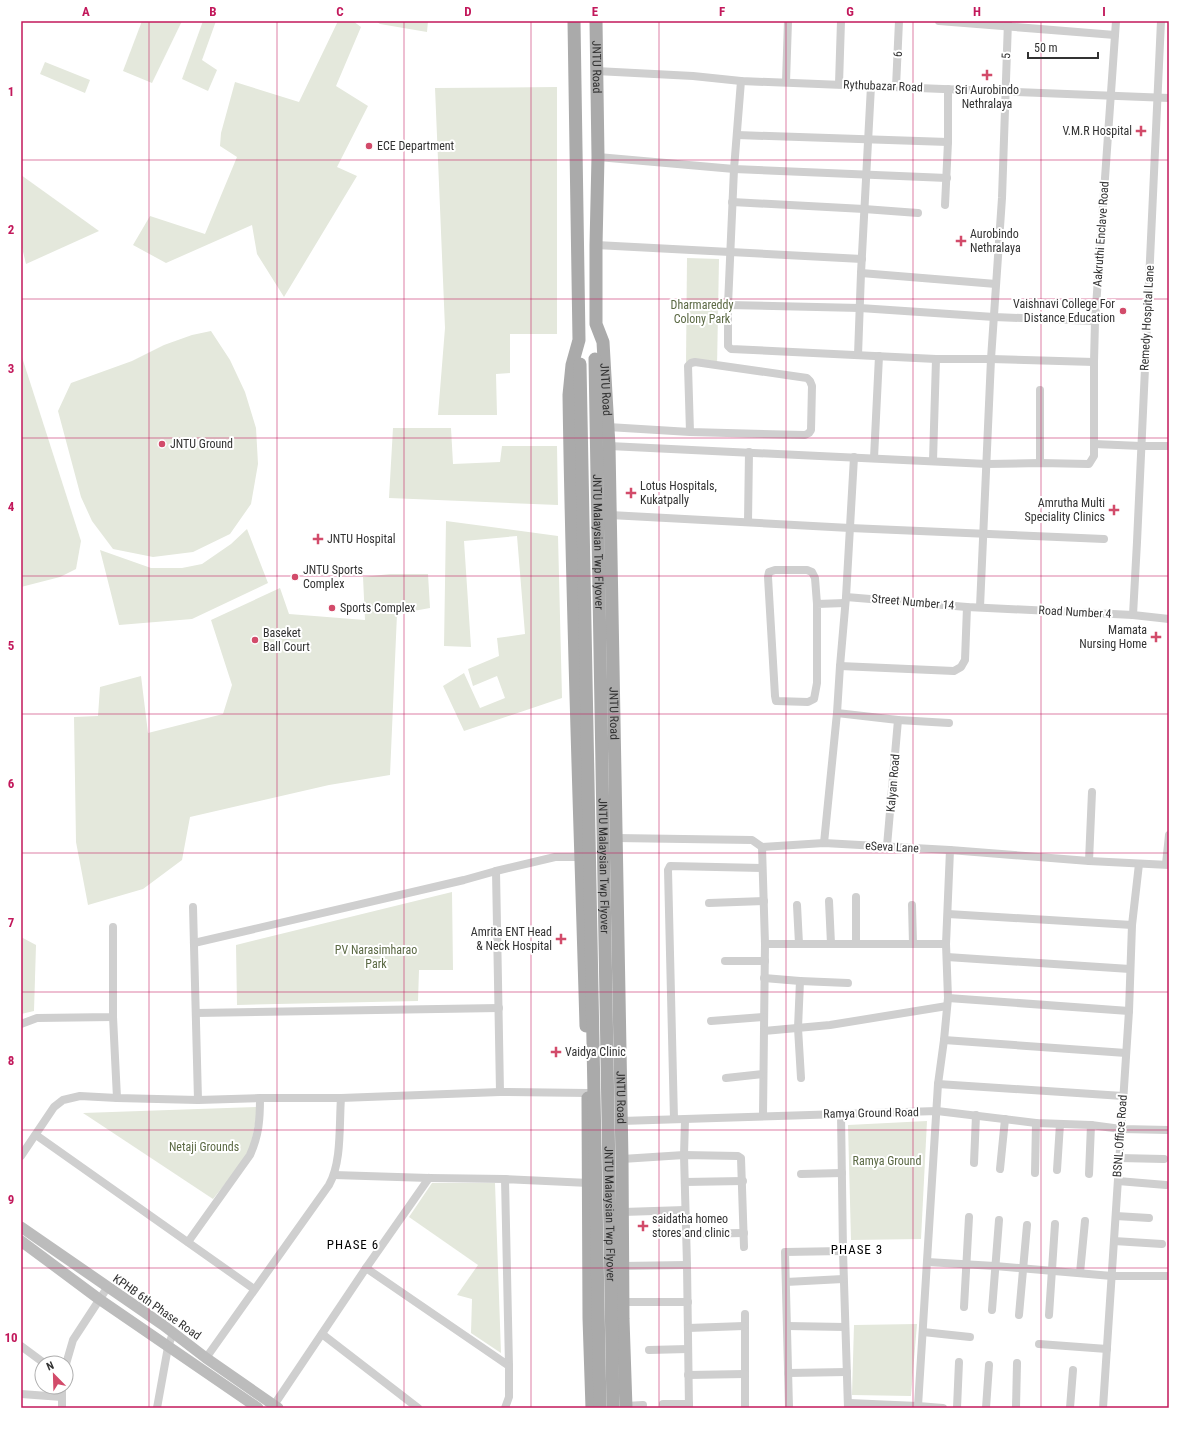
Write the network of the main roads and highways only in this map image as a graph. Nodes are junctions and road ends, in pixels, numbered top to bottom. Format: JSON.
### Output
{"nodes":[{"id":1,"x":574,"y":21,"type":"edge"},
{"id":2,"x":596,"y":21,"type":"edge"},
{"id":3,"x":596,"y":324,"type":"junction"},
{"id":4,"x":579,"y":340,"type":"junction"},
{"id":5,"x":589,"y":1318,"type":"junction"},
{"id":6,"x":623,"y":1319,"type":"junction"},
{"id":7,"x":592,"y":1408,"type":"edge"},
{"id":8,"x":600,"y":1408,"type":"edge"},
{"id":9,"x":622,"y":1408,"type":"edge"}],
"edges":[{"from":1,"to":4,"type":"main road","name":"JNTU Road"},
{"from":2,"to":3,"type":"main road","name":"JNTU Road"},
{"from":3,"to":6,"type":"main road","name":"JNTU Road"},
{"from":3,"to":9,"type":"main road","name":"JNTU Malaysian Twp Flyover","bridge":true},
{"from":4,"to":5,"type":"main road","name":"JNTU Road"},
{"from":4,"to":8,"type":"main road","name":"JNTU Malaysian Twp Flyover","bridge":true},
{"from":5,"to":6,"type":"main road"},
{"from":5,"to":7,"type":"main road","name":"JNTU Road"},
{"from":6,"to":9,"type":"main road","name":"JNTU Road"}]}
